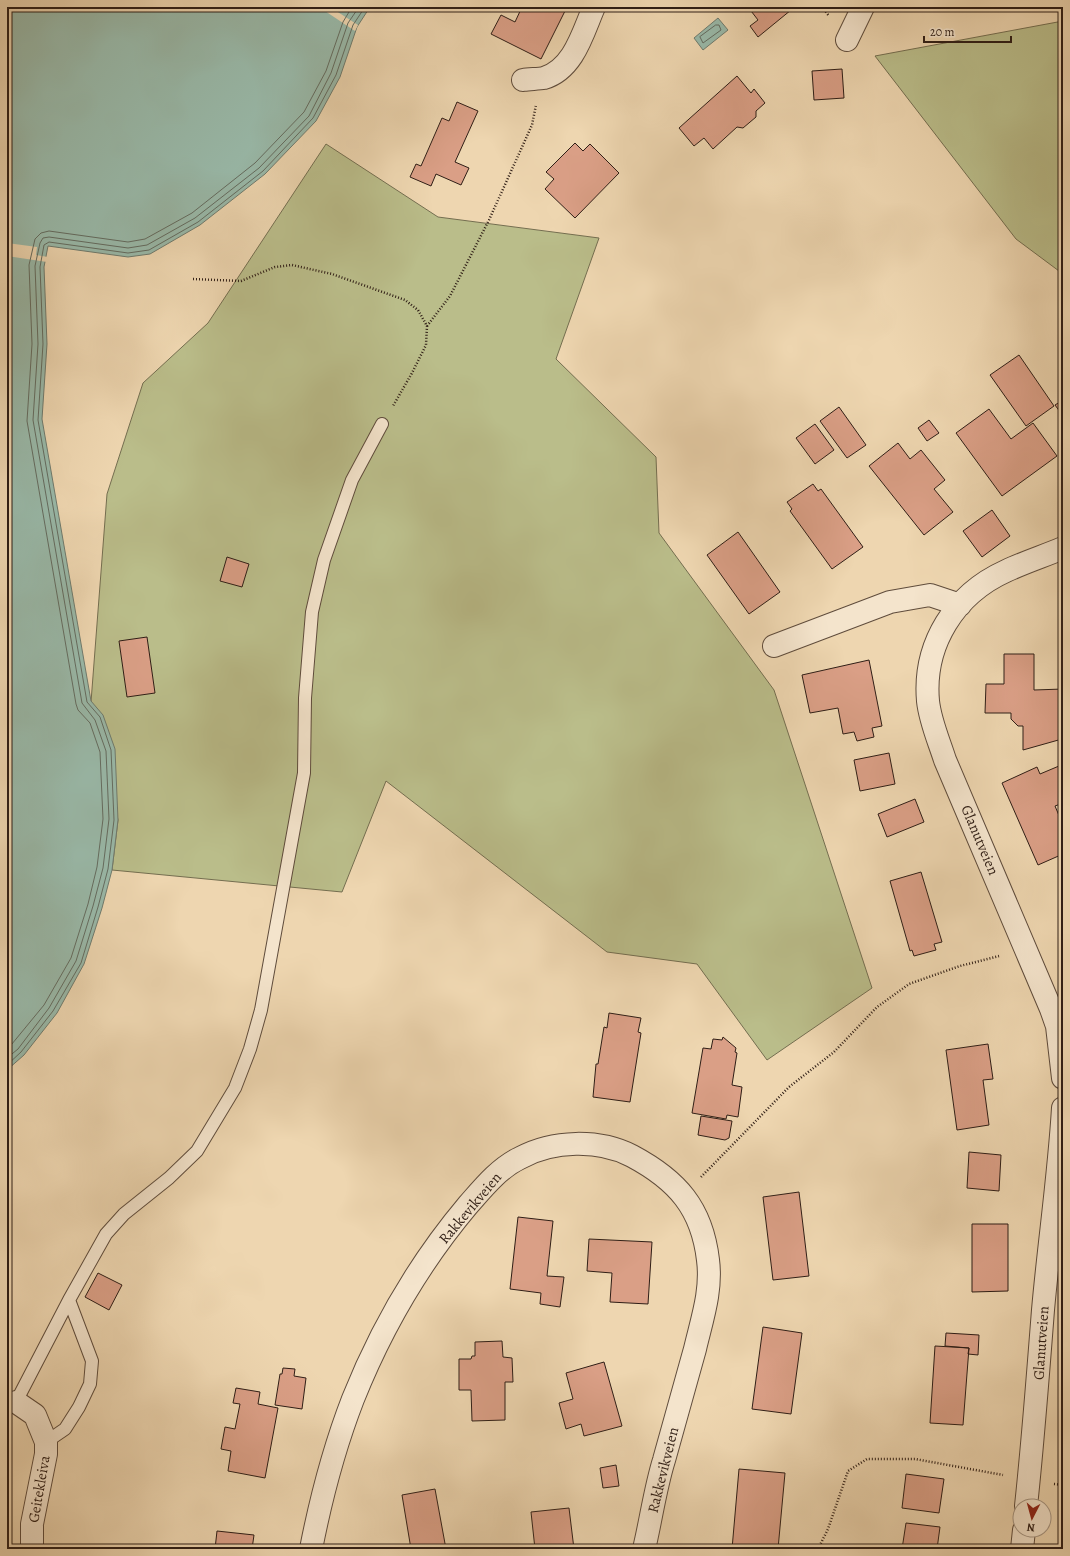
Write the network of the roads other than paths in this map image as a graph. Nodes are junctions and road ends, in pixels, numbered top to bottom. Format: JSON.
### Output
{"nodes":[{"id":1,"x":594,"y":7,"type":"edge"},
{"id":2,"x":863,"y":7,"type":"edge"},
{"id":3,"x":847,"y":40,"type":"dead end"},
{"id":4,"x":532,"y":79,"type":"road end"},
{"id":5,"x":382,"y":424,"type":"road end"},
{"id":6,"x":1063,"y":548,"type":"edge"},
{"id":7,"x":960,"y":605,"type":"junction"},
{"id":8,"x":774,"y":646,"type":"dead end"},
{"id":9,"x":1063,"y":1078,"type":"edge"},
{"id":10,"x":1063,"y":1108,"type":"edge"},
{"id":11,"x":69,"y":1300,"type":"junction"},
{"id":12,"x":12,"y":1402,"type":"edge"},
{"id":13,"x":46,"y":1442,"type":"junction"},
{"id":14,"x":1027,"y":1498,"type":"edge"},
{"id":15,"x":1023,"y":1538,"type":"edge"},
{"id":16,"x":32,"y":1549,"type":"edge"},
{"id":17,"x":311,"y":1549,"type":"edge"},
{"id":18,"x":644,"y":1549,"type":"edge"},
{"id":19,"x":1022,"y":1549,"type":"edge"}],
"edges":[{"from":1,"to":4,"type":"street"},
{"from":2,"to":3,"type":"street"},
{"from":5,"to":11,"type":"lane"},
{"from":6,"to":7,"type":"street","name":"Glanutveien"},
{"from":7,"to":8,"type":"street"},
{"from":7,"to":9,"type":"street","name":"Glanutveien"},
{"from":10,"to":14,"type":"street","name":"Glanutveien"},
{"from":11,"to":12,"type":"lane"},
{"from":11,"to":13,"type":"lane"},
{"from":12,"to":13,"type":"street","name":"Geitekleiva"},
{"from":13,"to":16,"type":"street","name":"Geitekleiva"},
{"from":15,"to":19,"type":"street"},
{"from":17,"to":18,"type":"street","name":"Rakkevikveien"}]}
